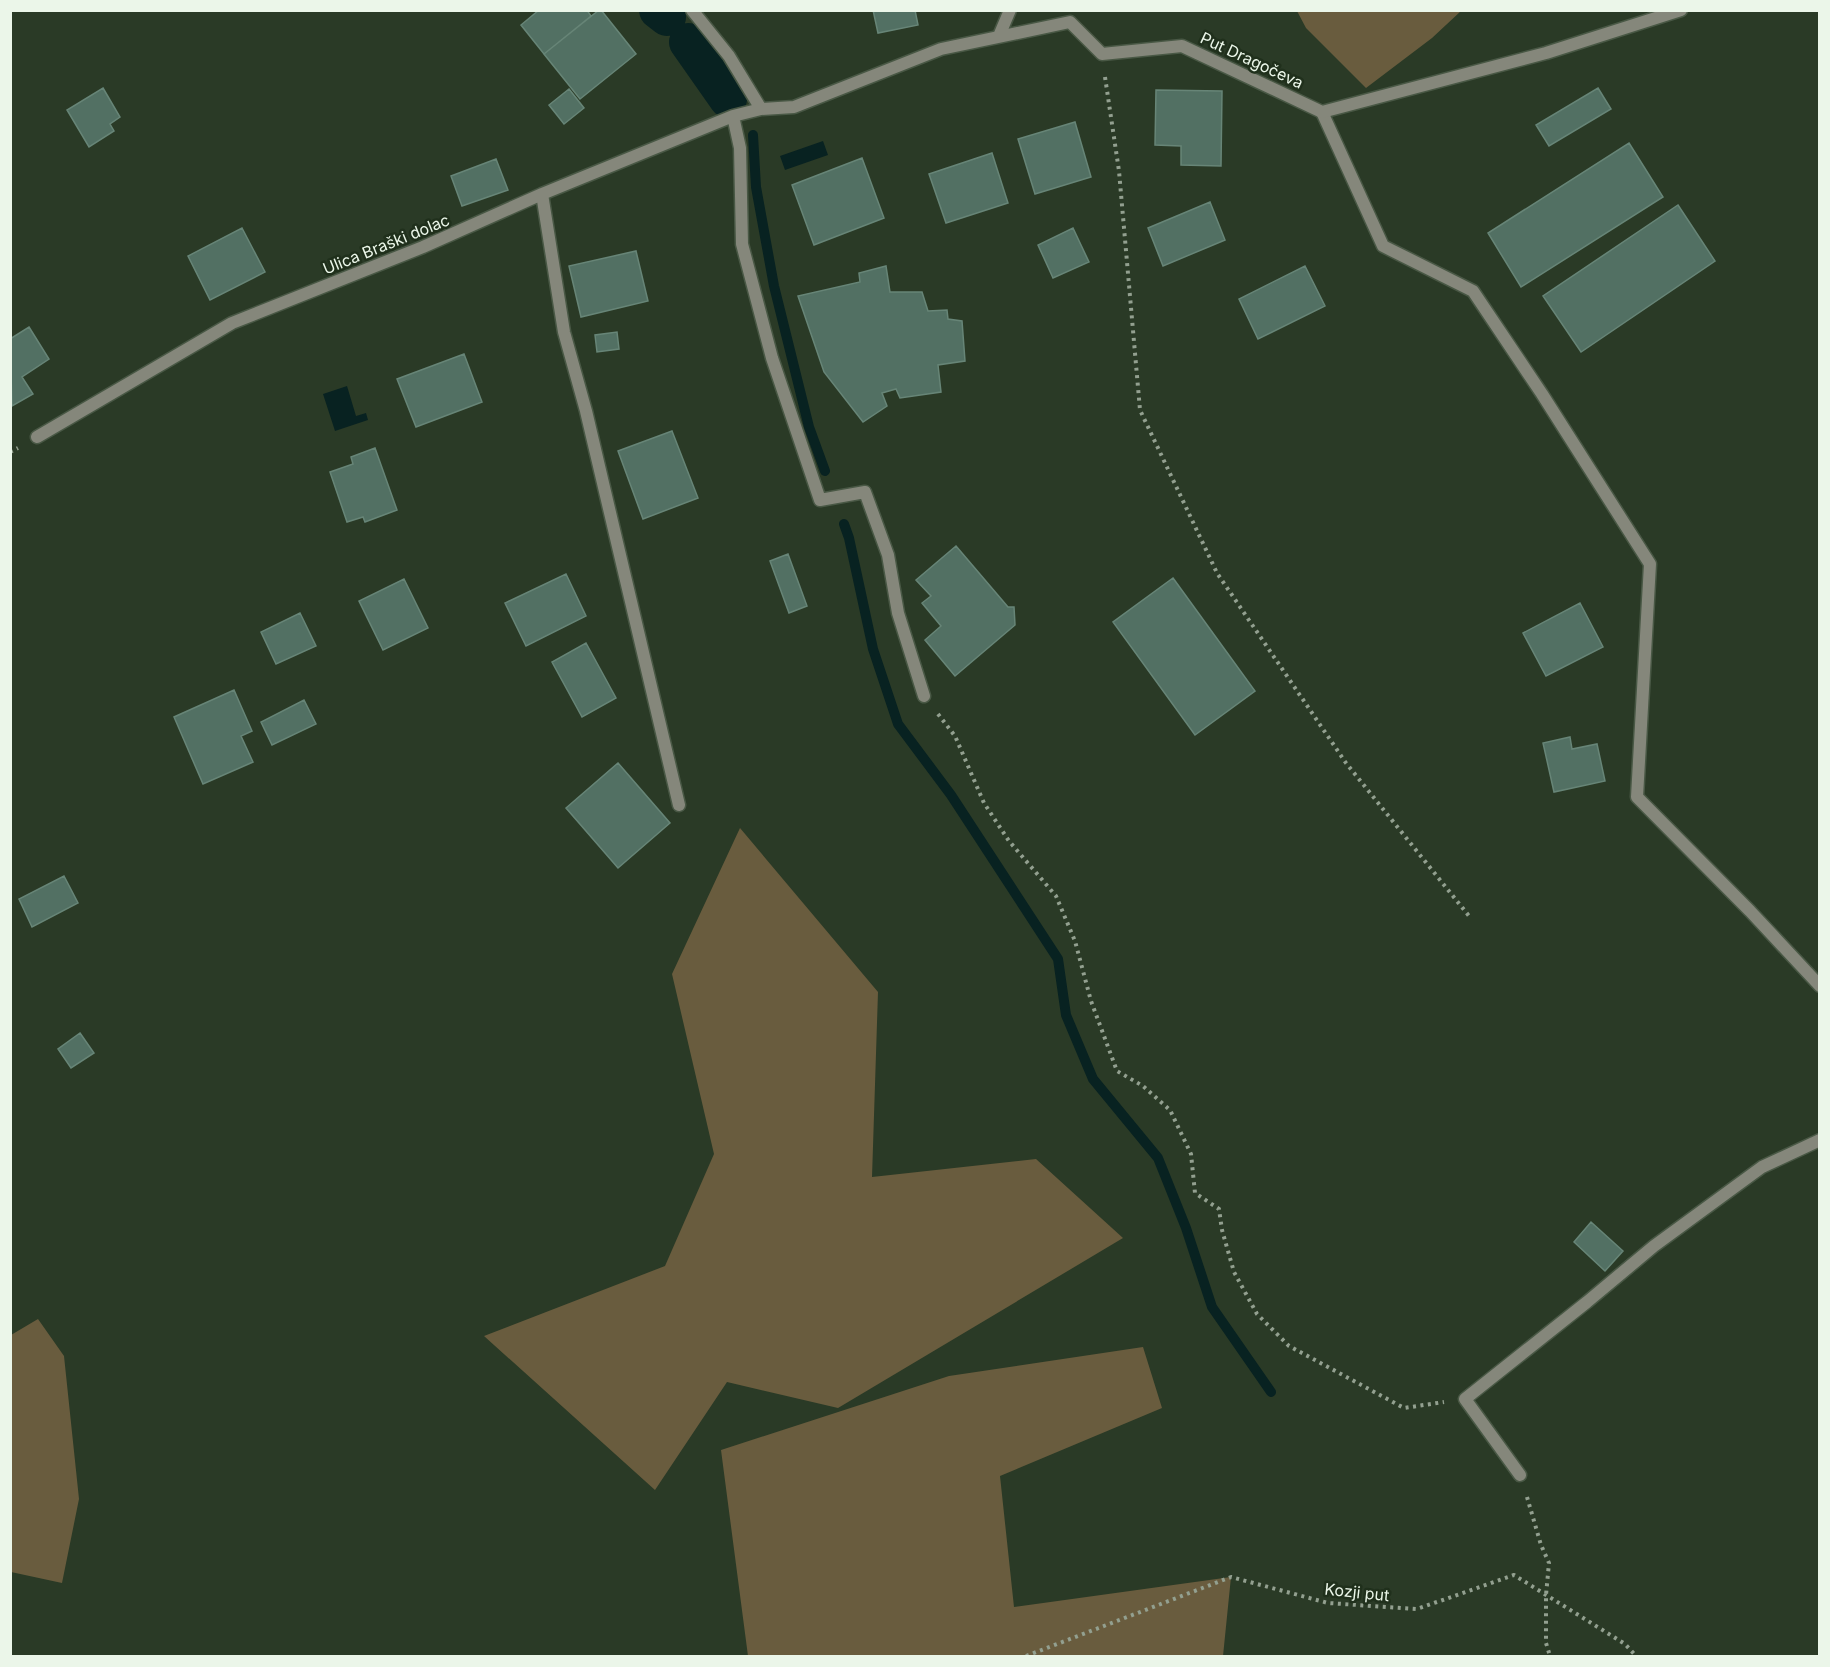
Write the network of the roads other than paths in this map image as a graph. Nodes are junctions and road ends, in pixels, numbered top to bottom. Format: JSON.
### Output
{"nodes":[{"id":1,"x":692,"y":10,"type":"edge"},
{"id":2,"x":1010,"y":10,"type":"edge"},
{"id":3,"x":1681,"y":10,"type":"edge"},
{"id":4,"x":999,"y":36,"type":"junction"},
{"id":5,"x":761,"y":110,"type":"junction"},
{"id":6,"x":1322,"y":112,"type":"junction"},
{"id":7,"x":733,"y":117,"type":"junction"},
{"id":8,"x":542,"y":195,"type":"junction"},
{"id":9,"x":37,"y":437,"type":"dead end"},
{"id":10,"x":924,"y":696,"type":"road end"},
{"id":11,"x":679,"y":806,"type":"dead end"},
{"id":12,"x":1820,"y":986,"type":"edge"},
{"id":13,"x":1820,"y":1140,"type":"edge"},
{"id":14,"x":1520,"y":1475,"type":"road end"}],
"edges":[{"from":1,"to":5,"type":"street"},
{"from":2,"to":4,"type":"street"},
{"from":3,"to":6,"type":"street"},
{"from":4,"to":5,"type":"street"},
{"from":4,"to":6,"type":"street","name":"Put Dragočeva"},
{"from":5,"to":7,"type":"street","name":"Ulica Braški dolac"},
{"from":6,"to":12,"type":"street"},
{"from":7,"to":8,"type":"street","name":"Ulica Braški dolac"},
{"from":7,"to":10,"type":"street"},
{"from":8,"to":9,"type":"street","name":"Ulica Braški dolac"},
{"from":8,"to":11,"type":"street"},
{"from":13,"to":14,"type":"street"}]}
